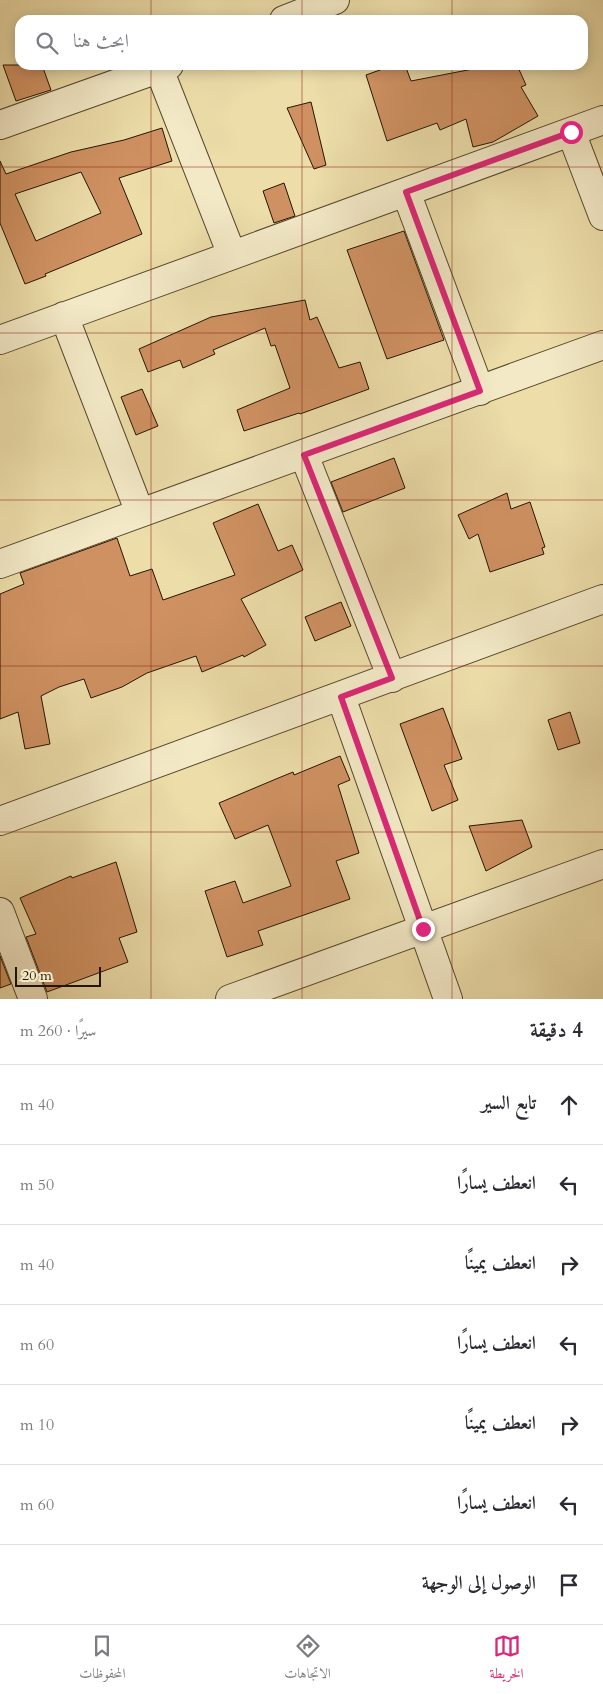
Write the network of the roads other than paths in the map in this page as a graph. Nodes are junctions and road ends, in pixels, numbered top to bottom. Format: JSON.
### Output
{"nodes":[{"id":1,"x":335,"y":0,"type":"edge"},
{"id":2,"x":297,"y":15,"type":"edge"},
{"id":3,"x":156,"y":70,"type":"edge"},
{"id":4,"x":165,"y":70,"type":"edge"},
{"id":5,"x":603,"y":120,"type":"edge"},
{"id":6,"x":0,"y":125,"type":"edge"},
{"id":7,"x":571,"y":132,"type":"junction"},
{"id":8,"x":406,"y":192,"type":"junction"},
{"id":9,"x":603,"y":216,"type":"edge"},
{"id":10,"x":232,"y":255,"type":"junction"},
{"id":11,"x":64,"y":316,"type":"junction"},
{"id":12,"x":0,"y":340,"type":"edge"},
{"id":13,"x":603,"y":345,"type":"edge"},
{"id":14,"x":480,"y":391,"type":"junction"},
{"id":15,"x":304,"y":455,"type":"junction"},
{"id":16,"x":140,"y":513,"type":"junction"},
{"id":17,"x":0,"y":564,"type":"edge"},
{"id":18,"x":603,"y":600,"type":"edge"},
{"id":19,"x":392,"y":678,"type":"junction"},
{"id":20,"x":341,"y":697,"type":"junction"},
{"id":21,"x":0,"y":821,"type":"edge"},
{"id":22,"x":603,"y":864,"type":"edge"},
{"id":23,"x":0,"y":912,"type":"edge"},
{"id":24,"x":423,"y":929,"type":"junction"},
{"id":25,"x":33,"y":999,"type":"edge"},
{"id":26,"x":230,"y":999,"type":"edge"},
{"id":27,"x":448,"y":999,"type":"edge"}],
"edges":[{"from":1,"to":2,"type":"street"},
{"from":3,"to":6,"type":"street"},
{"from":4,"to":10,"type":"street"},
{"from":5,"to":7,"type":"street"},
{"from":7,"to":8,"type":"street"},
{"from":7,"to":9,"type":"street"},
{"from":8,"to":10,"type":"street"},
{"from":8,"to":14,"type":"street"},
{"from":10,"to":11,"type":"street"},
{"from":11,"to":12,"type":"street"},
{"from":11,"to":16,"type":"street"},
{"from":13,"to":14,"type":"street"},
{"from":14,"to":15,"type":"street"},
{"from":15,"to":16,"type":"street"},
{"from":15,"to":19,"type":"street"},
{"from":16,"to":17,"type":"street"},
{"from":18,"to":19,"type":"street"},
{"from":19,"to":20,"type":"street"},
{"from":20,"to":21,"type":"street"},
{"from":20,"to":24,"type":"street"},
{"from":22,"to":24,"type":"street"},
{"from":23,"to":25,"type":"street"},
{"from":24,"to":26,"type":"street"},
{"from":24,"to":27,"type":"street"}]}
